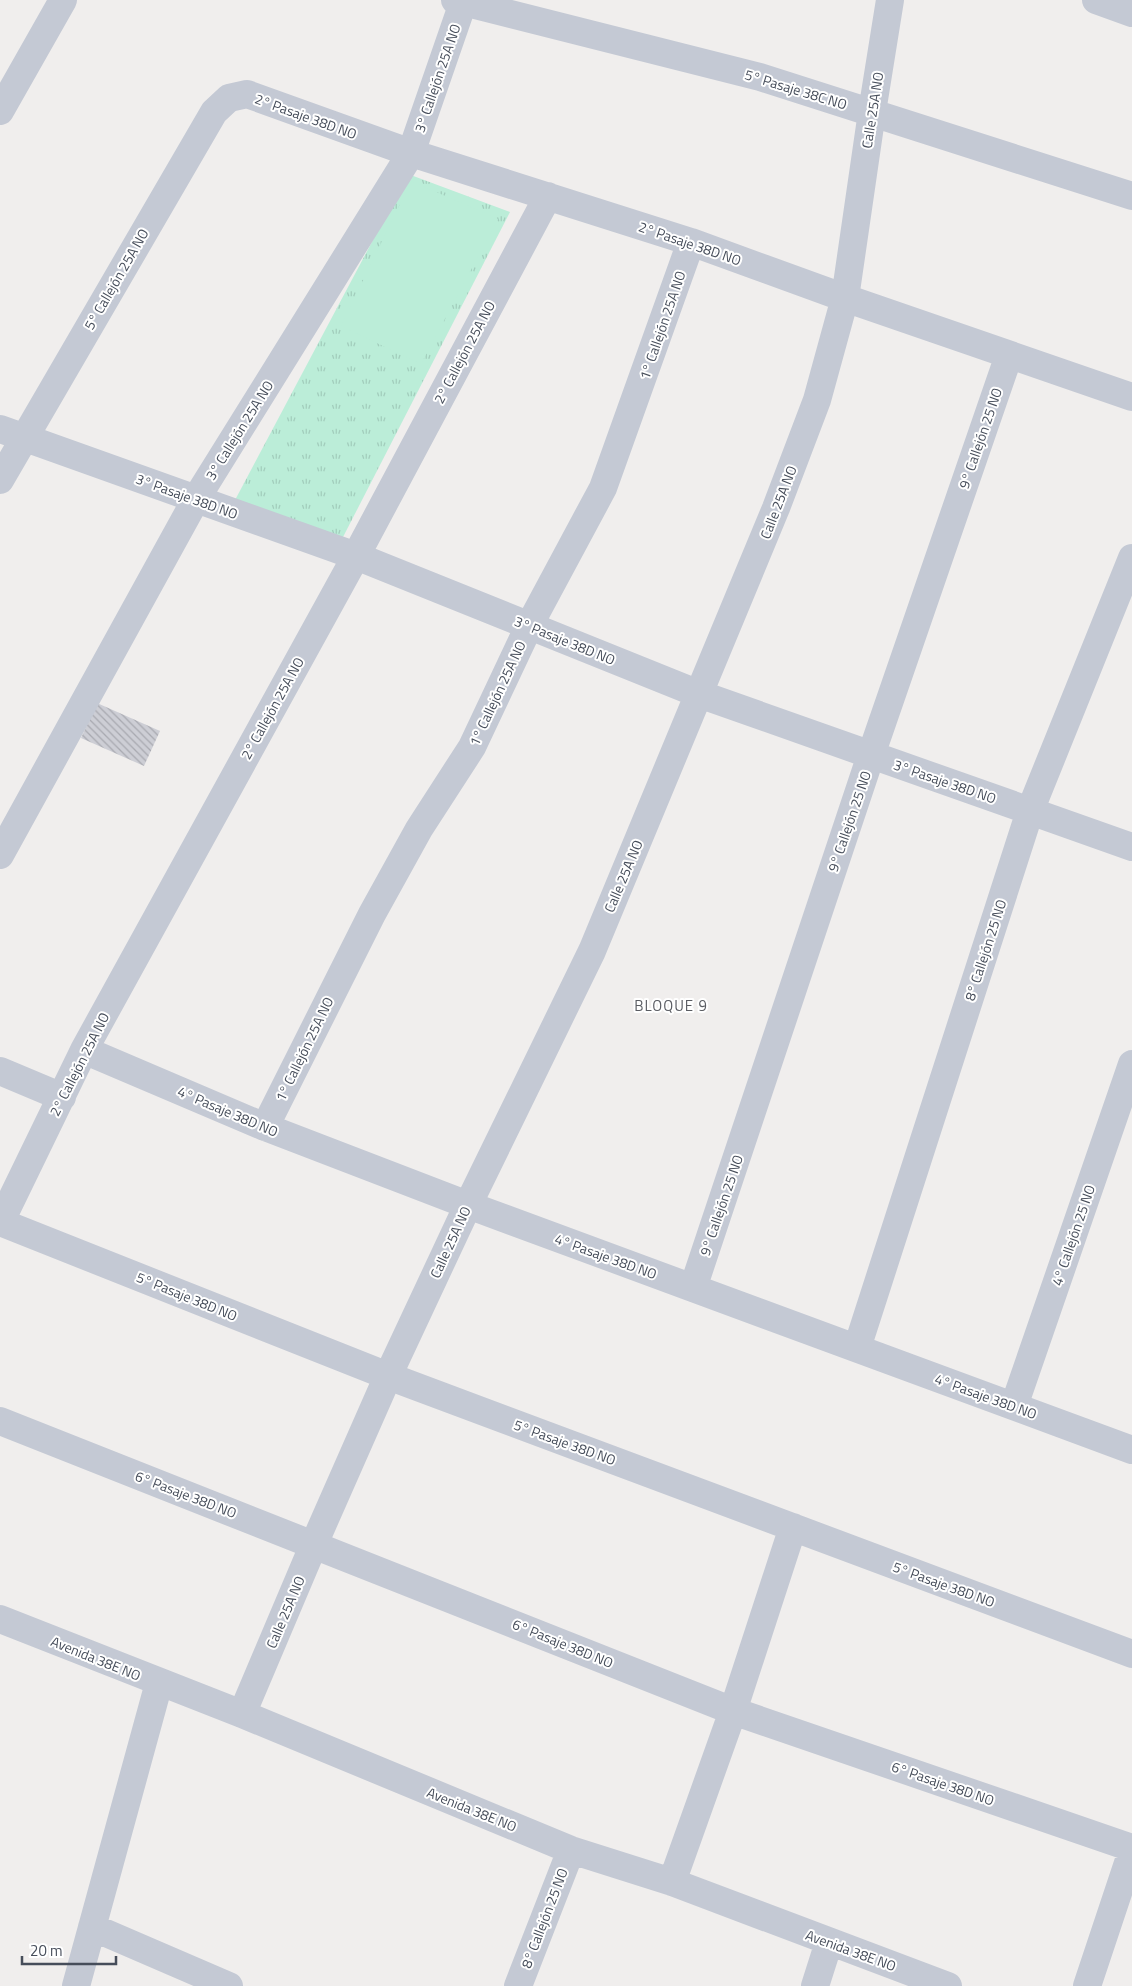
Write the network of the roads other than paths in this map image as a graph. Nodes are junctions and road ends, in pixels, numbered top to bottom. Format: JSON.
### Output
{"nodes":[{"id":1,"x":63,"y":0,"type":"edge"},
{"id":2,"x":890,"y":0,"type":"edge"},
{"id":3,"x":1096,"y":0,"type":"edge"},
{"id":4,"x":461,"y":1,"type":"edge"},
{"id":5,"x":1132,"y":13,"type":"edge"},
{"id":6,"x":247,"y":94,"type":"joint"},
{"id":7,"x":0,"y":110,"type":"edge"},
{"id":8,"x":872,"y":112,"type":"junction"},
{"id":9,"x":412,"y":153,"type":"junction"},
{"id":10,"x":548,"y":196,"type":"junction"},
{"id":11,"x":1132,"y":196,"type":"edge"},
{"id":12,"x":691,"y":242,"type":"junction"},
{"id":13,"x":845,"y":298,"type":"junction"},
{"id":14,"x":1009,"y":355,"type":"junction"},
{"id":15,"x":1132,"y":397,"type":"edge"},
{"id":16,"x":12,"y":433,"type":"edge"},
{"id":17,"x":0,"y":480,"type":"edge"},
{"id":18,"x":196,"y":499,"type":"junction"},
{"id":19,"x":356,"y":556,"type":"junction"},
{"id":20,"x":1132,"y":558,"type":"edge"},
{"id":21,"x":529,"y":626,"type":"junction"},
{"id":22,"x":699,"y":694,"type":"junction"},
{"id":23,"x":871,"y":755,"type":"junction"},
{"id":24,"x":1030,"y":811,"type":"junction"},
{"id":25,"x":1132,"y":847,"type":"edge"},
{"id":26,"x":0,"y":854,"type":"edge"},
{"id":27,"x":84,"y":1050,"type":"junction"},
{"id":28,"x":1132,"y":1064,"type":"edge"},
{"id":29,"x":0,"y":1071,"type":"edge"},
{"id":30,"x":62,"y":1097,"type":"junction"},
{"id":31,"x":265,"y":1127,"type":"junction"},
{"id":32,"x":468,"y":1204,"type":"junction"},
{"id":33,"x":0,"y":1223,"type":"edge"},
{"id":34,"x":693,"y":1288,"type":"junction"},
{"id":35,"x":857,"y":1348,"type":"junction"},
{"id":36,"x":388,"y":1376,"type":"junction"},
{"id":37,"x":1014,"y":1406,"type":"junction"},
{"id":38,"x":0,"y":1421,"type":"edge"},
{"id":39,"x":1132,"y":1450,"type":"edge"},
{"id":40,"x":793,"y":1527,"type":"junction"},
{"id":41,"x":314,"y":1544,"type":"junction"},
{"id":42,"x":0,"y":1619,"type":"edge"},
{"id":43,"x":1132,"y":1654,"type":"edge"},
{"id":44,"x":159,"y":1683,"type":"junction"},
{"id":45,"x":733,"y":1711,"type":"junction"},
{"id":46,"x":242,"y":1714,"type":"junction"},
{"id":47,"x":1132,"y":1849,"type":"edge"},
{"id":48,"x":571,"y":1850,"type":"junction"},
{"id":49,"x":672,"y":1882,"type":"junction"},
{"id":50,"x":92,"y":1927,"type":"junction"},
{"id":51,"x":829,"y":1942,"type":"junction"},
{"id":52,"x":76,"y":1986,"type":"edge"},
{"id":53,"x":229,"y":1986,"type":"edge"},
{"id":54,"x":518,"y":1986,"type":"edge"},
{"id":55,"x":815,"y":1986,"type":"edge"},
{"id":56,"x":948,"y":1986,"type":"edge"},
{"id":57,"x":1087,"y":1986,"type":"edge"}],
"edges":[{"from":1,"to":7,"type":"street"},
{"from":2,"to":8,"type":"street","name":"Calle 25A NO"},
{"from":3,"to":5,"type":"street"},
{"from":4,"to":8,"type":"street","name":"5° Pasaje 38C NO"},
{"from":4,"to":9,"type":"street","name":"3° Callejón 25A NO"},
{"from":6,"to":9,"type":"street","name":"2° Pasaje 38D NO"},
{"from":6,"to":16,"type":"street","name":"5° Callejón 25A NO"},
{"from":8,"to":11,"type":"street","name":"5° Pasaje 38C NO"},
{"from":8,"to":13,"type":"street","name":"Calle 25A NO"},
{"from":9,"to":10,"type":"street","name":"2° Pasaje 38D NO"},
{"from":9,"to":18,"type":"street","name":"3° Callejón 25A NO"},
{"from":10,"to":12,"type":"street","name":"2° Pasaje 38D NO"},
{"from":10,"to":19,"type":"street","name":"2° Callejón 25A NO"},
{"from":12,"to":13,"type":"street","name":"2° Pasaje 38D NO"},
{"from":12,"to":21,"type":"street","name":"1° Callejón 25A NO"},
{"from":13,"to":14,"type":"street","name":"2° Pasaje 38D NO"},
{"from":13,"to":22,"type":"street","name":"Calle 25A NO"},
{"from":14,"to":15,"type":"street","name":"2° Pasaje 38D NO"},
{"from":14,"to":23,"type":"street","name":"9° Callejón 25 NO"},
{"from":16,"to":17,"type":"street","name":"5° Callejón 25A NO"},
{"from":16,"to":18,"type":"street","name":"3° Pasaje 38D NO"},
{"from":18,"to":19,"type":"street","name":"3° Pasaje 38D NO"},
{"from":18,"to":26,"type":"street","name":"3° Callejón 25A NO"},
{"from":19,"to":21,"type":"street","name":"3° Pasaje 38D NO"},
{"from":19,"to":27,"type":"street","name":"2° Callejón 25A NO"},
{"from":20,"to":24,"type":"street","name":"8° Callejón 25 NO"},
{"from":21,"to":22,"type":"street","name":"3° Pasaje 38D NO"},
{"from":21,"to":31,"type":"street","name":"1° Callejón 25A NO"},
{"from":22,"to":23,"type":"street","name":"3° Pasaje 38D NO"},
{"from":22,"to":32,"type":"street","name":"Calle 25A NO"},
{"from":23,"to":24,"type":"street","name":"3° Pasaje 38D NO"},
{"from":23,"to":34,"type":"street","name":"9° Callejón 25 NO"},
{"from":24,"to":25,"type":"street","name":"3° Pasaje 38D NO"},
{"from":24,"to":35,"type":"street","name":"8° Callejón 25 NO"},
{"from":27,"to":30,"type":"street","name":"2° Callejón 25A NO"},
{"from":27,"to":31,"type":"street","name":"4° Pasaje 38D NO"},
{"from":28,"to":37,"type":"street","name":"4° Callejón 25 NO"},
{"from":29,"to":30,"type":"street"},
{"from":30,"to":33,"type":"street","name":"2° Callejón 25A NO"},
{"from":31,"to":32,"type":"street","name":"4° Pasaje 38D NO"},
{"from":32,"to":34,"type":"street","name":"4° Pasaje 38D NO"},
{"from":32,"to":36,"type":"street","name":"Calle 25A NO"},
{"from":33,"to":36,"type":"street","name":"5° Pasaje 38D NO"},
{"from":34,"to":35,"type":"street","name":"4° Pasaje 38D NO"},
{"from":35,"to":37,"type":"street","name":"4° Pasaje 38D NO"},
{"from":36,"to":40,"type":"street","name":"5° Pasaje 38D NO"},
{"from":36,"to":41,"type":"street","name":"Calle 25A NO"},
{"from":37,"to":39,"type":"street","name":"4° Pasaje 38D NO"},
{"from":38,"to":41,"type":"street","name":"6° Pasaje 38D NO"},
{"from":40,"to":43,"type":"street","name":"5° Pasaje 38D NO"},
{"from":40,"to":45,"type":"street"},
{"from":41,"to":45,"type":"street","name":"6° Pasaje 38D NO"},
{"from":41,"to":46,"type":"street","name":"Calle 25A NO"},
{"from":42,"to":44,"type":"street","name":"Avenida 38E NO"},
{"from":44,"to":46,"type":"street","name":"Avenida 38E NO"},
{"from":44,"to":50,"type":"street"},
{"from":45,"to":47,"type":"street","name":"6° Pasaje 38D NO"},
{"from":45,"to":49,"type":"street"},
{"from":46,"to":48,"type":"street","name":"Avenida 38E NO"},
{"from":47,"to":57,"type":"street"},
{"from":48,"to":49,"type":"street","name":"Avenida 38E NO"},
{"from":48,"to":54,"type":"street","name":"8° Callejón 25 NO"},
{"from":49,"to":51,"type":"street","name":"Avenida 38E NO"},
{"from":50,"to":52,"type":"street"},
{"from":50,"to":53,"type":"street"},
{"from":51,"to":55,"type":"street"},
{"from":51,"to":56,"type":"street","name":"Avenida 38E NO"}]}
